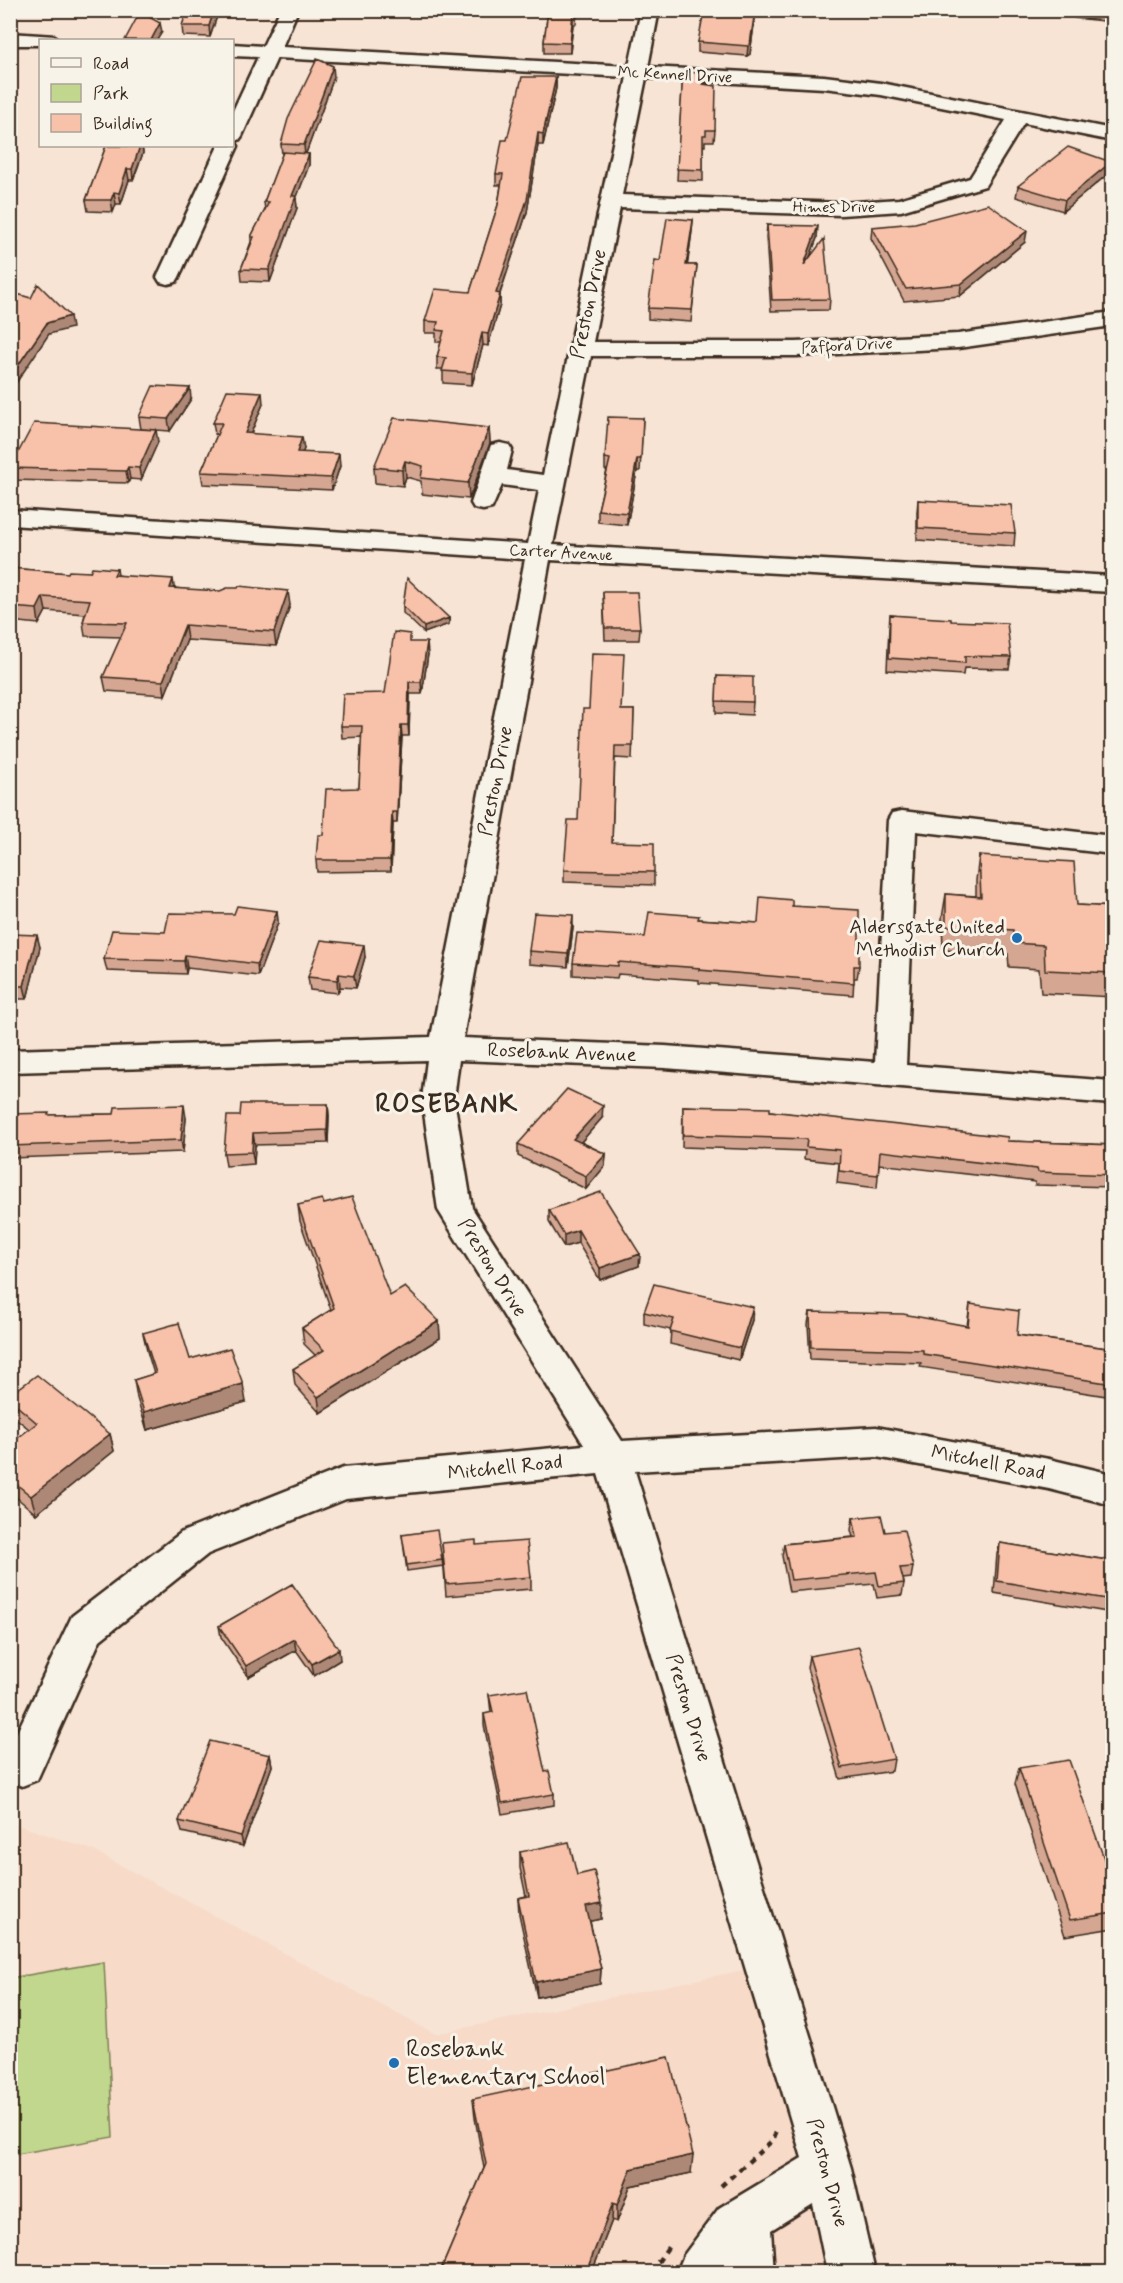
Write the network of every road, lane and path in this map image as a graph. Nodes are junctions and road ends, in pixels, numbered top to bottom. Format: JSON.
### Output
{"nodes":[{"id":1,"x":289,"y":10,"type":"edge"},
{"id":2,"x":650,"y":10,"type":"edge"},
{"id":3,"x":10,"y":39,"type":"edge"},
{"id":4,"x":39,"y":40,"type":"edge"},
{"id":5,"x":234,"y":50,"type":"edge"},
{"id":6,"x":272,"y":52,"type":"junction"},
{"id":7,"x":636,"y":73,"type":"junction"},
{"id":8,"x":1018,"y":117,"type":"junction"},
{"id":9,"x":234,"y":132,"type":"edge"},
{"id":10,"x":1113,"y":135,"type":"edge"},
{"id":11,"x":228,"y":147,"type":"edge"},
{"id":12,"x":610,"y":201,"type":"junction"},
{"id":13,"x":168,"y":277,"type":"dead end"},
{"id":14,"x":1113,"y":319,"type":"edge"},
{"id":15,"x":580,"y":349,"type":"junction"},
{"id":16,"x":500,"y":450,"type":"dead end"},
{"id":17,"x":493,"y":476,"type":"junction"},
{"id":18,"x":553,"y":484,"type":"junction"},
{"id":19,"x":483,"y":503,"type":"dead end"},
{"id":20,"x":10,"y":517,"type":"edge"},
{"id":21,"x":539,"y":552,"type":"junction"},
{"id":22,"x":1113,"y":584,"type":"edge"},
{"id":23,"x":1113,"y":845,"type":"edge"},
{"id":24,"x":445,"y":1048,"type":"junction"},
{"id":25,"x":10,"y":1061,"type":"edge"},
{"id":26,"x":890,"y":1075,"type":"junction"},
{"id":27,"x":1113,"y":1093,"type":"edge"},
{"id":28,"x":612,"y":1457,"type":"junction"},
{"id":29,"x":1113,"y":1489,"type":"edge"},
{"id":30,"x":22,"y":1767,"type":"dead end"},
{"id":31,"x":828,"y":2168,"type":"junction"},
{"id":32,"x":747,"y":2219,"type":"junction"},
{"id":33,"x":701,"y":2272,"type":"edge"},
{"id":34,"x":750,"y":2272,"type":"edge"},
{"id":35,"x":851,"y":2272,"type":"edge"}],
"edges":[{"from":1,"to":6,"type":"street"},
{"from":2,"to":7,"type":"street","name":"Preston Drive"},
{"from":3,"to":4,"type":"street"},
{"from":5,"to":6,"type":"street","name":"Mc Kennell Drive"},
{"from":6,"to":7,"type":"street","name":"Mc Kennell Drive"},
{"from":6,"to":9,"type":"street"},
{"from":7,"to":8,"type":"street","name":"Mc Kennell Drive"},
{"from":7,"to":12,"type":"street","name":"Preston Drive"},
{"from":8,"to":10,"type":"street","name":"Mc Kennell Drive"},
{"from":8,"to":12,"type":"street","name":"Himes Drive"},
{"from":11,"to":13,"type":"street"},
{"from":12,"to":15,"type":"street","name":"Preston Drive"},
{"from":14,"to":15,"type":"street","name":"Pafford Drive"},
{"from":15,"to":18,"type":"street","name":"Preston Drive"},
{"from":16,"to":17,"type":"street"},
{"from":17,"to":18,"type":"street"},
{"from":17,"to":19,"type":"street"},
{"from":18,"to":21,"type":"street","name":"Preston Drive"},
{"from":20,"to":21,"type":"street","name":"Carter Avenue"},
{"from":21,"to":22,"type":"street","name":"Carter Avenue"},
{"from":21,"to":24,"type":"street","name":"Preston Drive"},
{"from":23,"to":26,"type":"street"},
{"from":24,"to":25,"type":"street","name":"Rosebank Avenue"},
{"from":24,"to":26,"type":"street","name":"Rosebank Avenue"},
{"from":24,"to":28,"type":"street","name":"Preston Drive"},
{"from":26,"to":27,"type":"street","name":"Rosebank Avenue"},
{"from":28,"to":29,"type":"street","name":"Mitchell Road"},
{"from":28,"to":30,"type":"street","name":"Mitchell Road"},
{"from":28,"to":31,"type":"street","name":"Preston Drive"},
{"from":31,"to":32,"type":"street"},
{"from":31,"to":35,"type":"street","name":"Preston Drive"},
{"from":32,"to":33,"type":"street"},
{"from":32,"to":34,"type":"street"}]}
